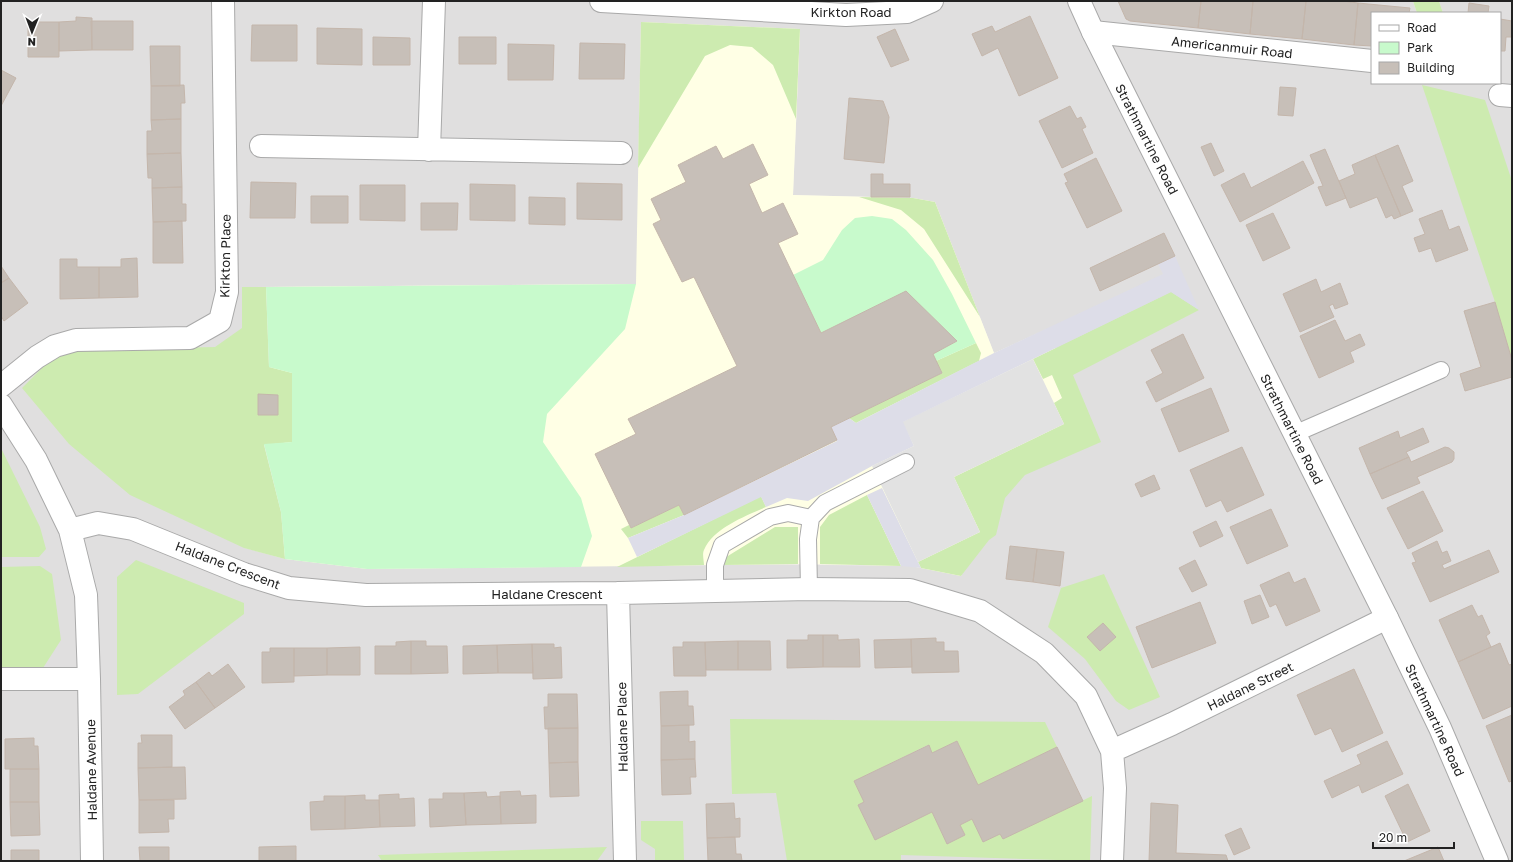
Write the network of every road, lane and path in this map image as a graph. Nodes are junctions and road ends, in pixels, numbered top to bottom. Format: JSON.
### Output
{"nodes":[{"id":1,"x":223,"y":1,"type":"edge"},
{"id":2,"x":434,"y":1,"type":"edge"},
{"id":3,"x":601,"y":1,"type":"edge"},
{"id":4,"x":932,"y":1,"type":"edge"},
{"id":5,"x":1079,"y":1,"type":"edge"},
{"id":6,"x":1092,"y":32,"type":"junction"},
{"id":7,"x":1371,"y":62,"type":"edge"},
{"id":8,"x":261,"y":146,"type":"dead end"},
{"id":9,"x":430,"y":150,"type":"junction"},
{"id":10,"x":621,"y":153,"type":"dead end"},
{"id":11,"x":1441,"y":370,"type":"dead end"},
{"id":12,"x":1,"y":386,"type":"edge"},
{"id":13,"x":1,"y":405,"type":"edge"},
{"id":14,"x":1294,"y":434,"type":"junction"},
{"id":15,"x":906,"y":462,"type":"dead end"},
{"id":16,"x":811,"y":518,"type":"junction"},
{"id":17,"x":70,"y":530,"type":"junction"},
{"id":18,"x":809,"y":589,"type":"junction"},
{"id":19,"x":716,"y":591,"type":"junction"},
{"id":20,"x":618,"y":593,"type":"junction"},
{"id":21,"x":1387,"y":618,"type":"junction"},
{"id":22,"x":1,"y":678,"type":"edge"},
{"id":23,"x":89,"y":679,"type":"junction"},
{"id":24,"x":1112,"y":750,"type":"junction"},
{"id":25,"x":92,"y":861,"type":"edge"},
{"id":26,"x":625,"y":861,"type":"edge"},
{"id":27,"x":1112,"y":861,"type":"edge"},
{"id":28,"x":1497,"y":861,"type":"edge"}],
"edges":[{"from":1,"to":12,"type":"street","name":"Kirkton Place"},
{"from":2,"to":9,"type":"street"},
{"from":3,"to":4,"type":"street","name":"Kirkton Road"},
{"from":5,"to":6,"type":"street","name":"Strathmartine Road"},
{"from":6,"to":7,"type":"street","name":"Americanmuir Road"},
{"from":6,"to":14,"type":"street","name":"Strathmartine Road"},
{"from":8,"to":9,"type":"street"},
{"from":9,"to":10,"type":"street"},
{"from":11,"to":14,"type":"lane"},
{"from":13,"to":17,"type":"street"},
{"from":14,"to":21,"type":"street","name":"Strathmartine Road"},
{"from":15,"to":16,"type":"lane"},
{"from":16,"to":18,"type":"lane"},
{"from":16,"to":19,"type":"lane"},
{"from":17,"to":20,"type":"street","name":"Haldane Crescent"},
{"from":17,"to":23,"type":"street","name":"Haldane Avenue"},
{"from":18,"to":19,"type":"street","name":"Haldane Crescent"},
{"from":18,"to":24,"type":"street","name":"Haldane Crescent"},
{"from":19,"to":20,"type":"street","name":"Haldane Crescent"},
{"from":20,"to":26,"type":"street","name":"Haldane Place"},
{"from":21,"to":24,"type":"street","name":"Haldane Street"},
{"from":21,"to":28,"type":"street","name":"Strathmartine Road"},
{"from":22,"to":23,"type":"street"},
{"from":23,"to":25,"type":"street","name":"Haldane Avenue"},
{"from":24,"to":27,"type":"street"}]}
